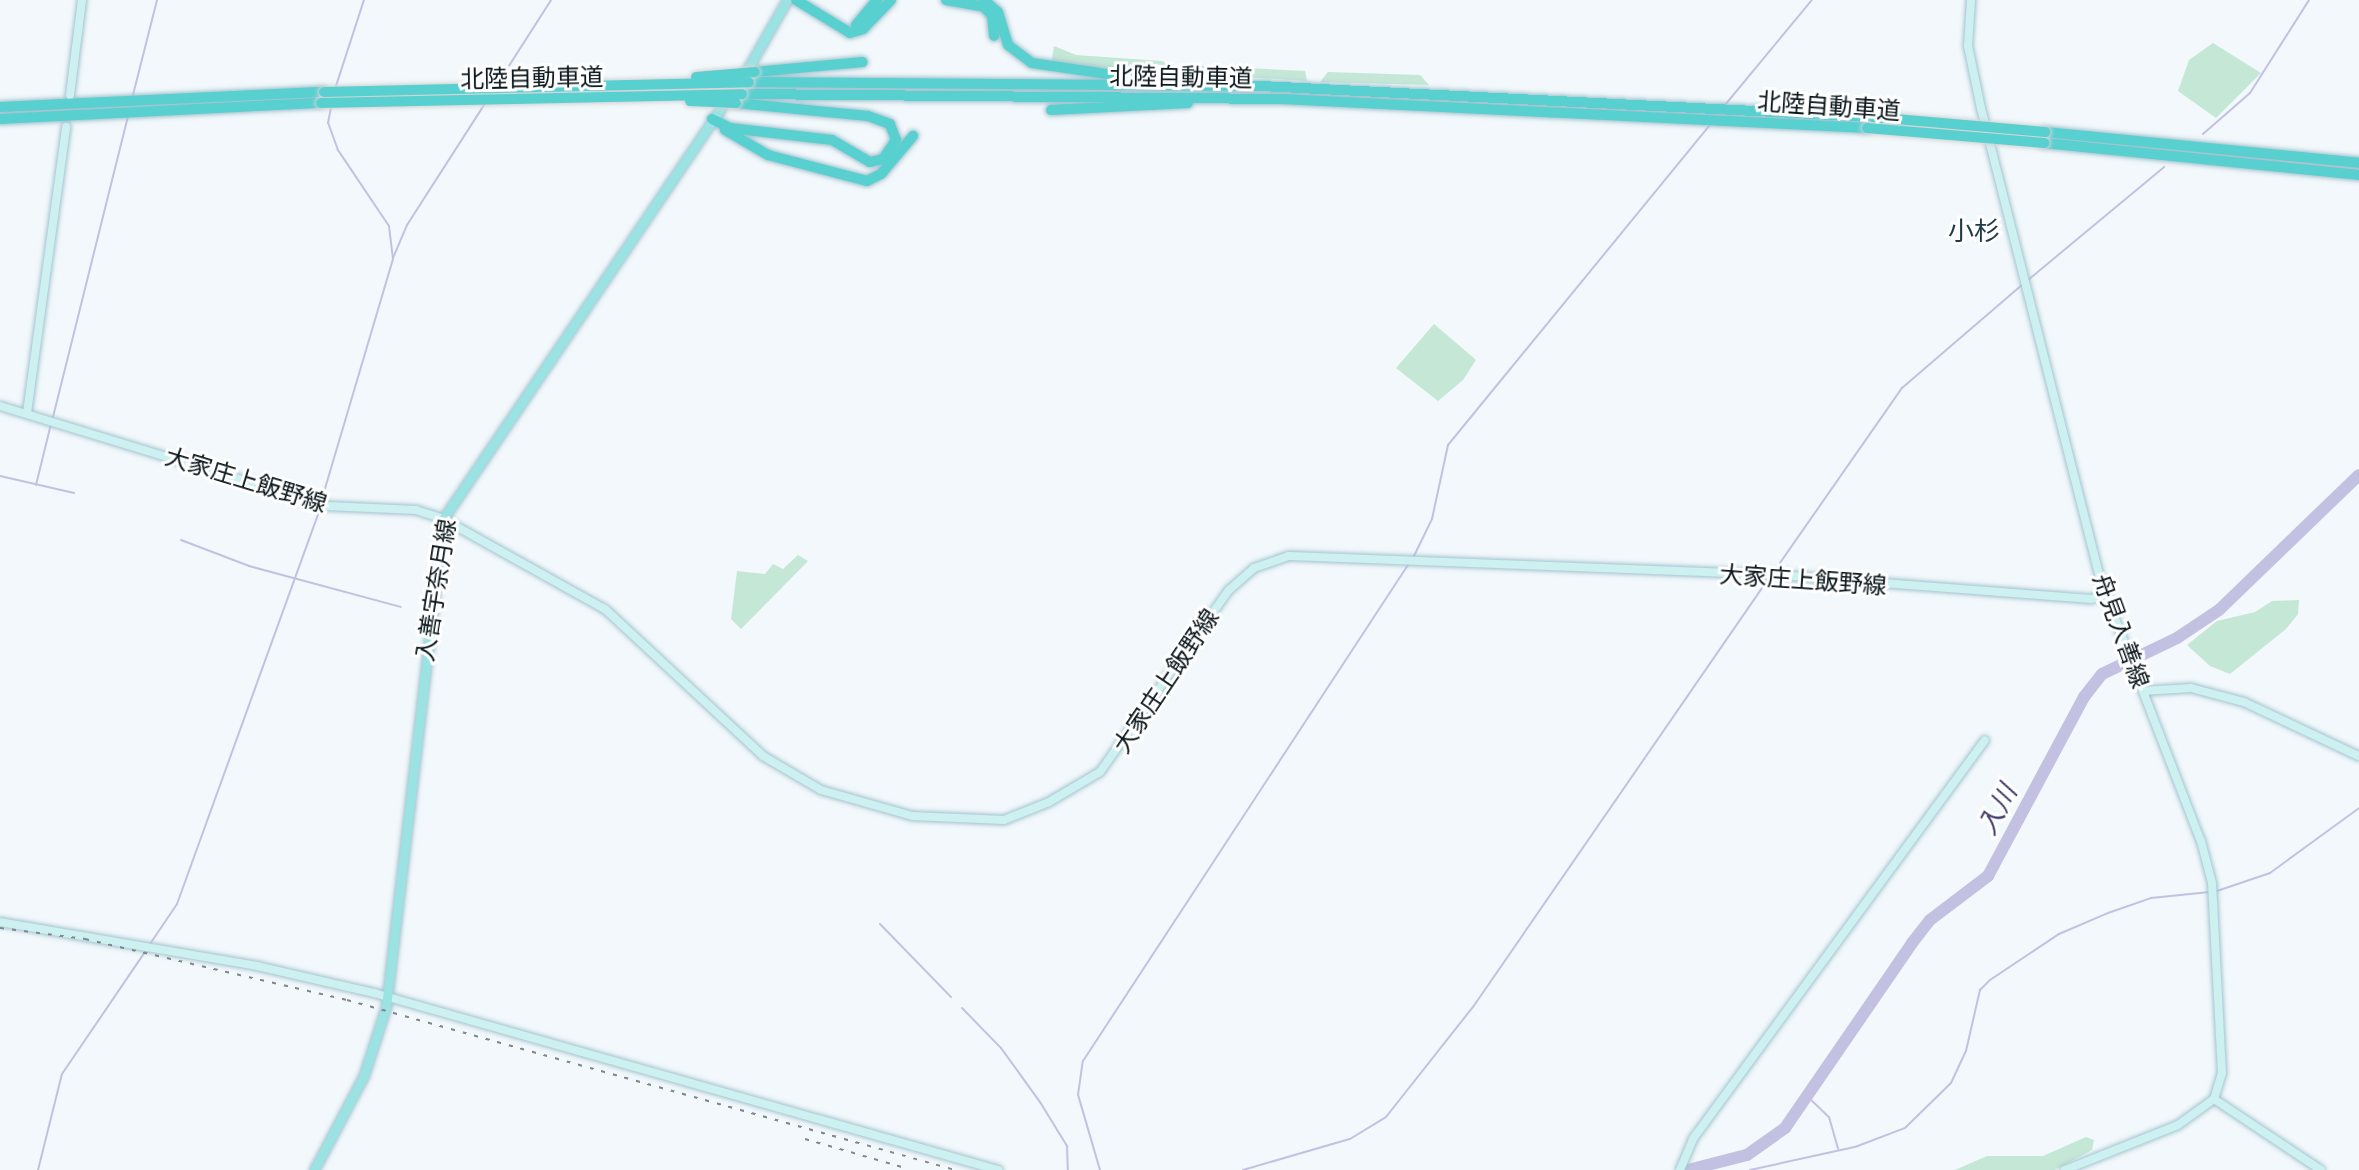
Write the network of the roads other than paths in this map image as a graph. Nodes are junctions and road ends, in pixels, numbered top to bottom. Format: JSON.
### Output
{"nodes":[{"id":1,"x":82,"y":0,"type":"edge"},
{"id":2,"x":787,"y":0,"type":"edge"},
{"id":3,"x":797,"y":0,"type":"edge"},
{"id":4,"x":877,"y":0,"type":"edge"},
{"id":5,"x":891,"y":0,"type":"edge"},
{"id":6,"x":946,"y":0,"type":"edge"},
{"id":7,"x":984,"y":0,"type":"edge"},
{"id":8,"x":1971,"y":0,"type":"edge"},
{"id":9,"x":988,"y":35,"type":"dead end"},
{"id":10,"x":863,"y":62,"type":"dead end"},
{"id":11,"x":752,"y":77,"type":"junction"},
{"id":12,"x":1261,"y":86,"type":"junction"},
{"id":13,"x":70,"y":95,"type":"dead end"},
{"id":14,"x":322,"y":98,"type":"junction"},
{"id":15,"x":1427,"y":98,"type":"junction"},
{"id":16,"x":739,"y":99,"type":"junction"},
{"id":17,"x":1282,"y":99,"type":"junction"},
{"id":18,"x":1505,"y":101,"type":"junction"},
{"id":19,"x":0,"y":107,"type":"edge"},
{"id":20,"x":1051,"y":110,"type":"dead end"},
{"id":21,"x":0,"y":119,"type":"edge"},
{"id":22,"x":712,"y":119,"type":"junction"},
{"id":23,"x":66,"y":127,"type":"dead end"},
{"id":24,"x":913,"y":136,"type":"dead end"},
{"id":25,"x":2044,"y":137,"type":"junction"},
{"id":26,"x":924,"y":142,"type":"dead end"},
{"id":27,"x":904,"y":146,"type":"junction"},
{"id":28,"x":2359,"y":163,"type":"edge"},
{"id":29,"x":2359,"y":175,"type":"edge"},
{"id":30,"x":0,"y":406,"type":"edge"},
{"id":31,"x":27,"y":413,"type":"junction"},
{"id":32,"x":443,"y":519,"type":"junction"},
{"id":33,"x":2106,"y":595,"type":"junction"},
{"id":34,"x":2143,"y":691,"type":"junction"},
{"id":35,"x":1985,"y":740,"type":"dead end"},
{"id":36,"x":2359,"y":756,"type":"edge"},
{"id":37,"x":0,"y":922,"type":"edge"},
{"id":38,"x":387,"y":997,"type":"junction"},
{"id":39,"x":2214,"y":1099,"type":"junction"},
{"id":40,"x":1682,"y":1166,"type":"edge"},
{"id":41,"x":314,"y":1170,"type":"edge"},
{"id":42,"x":998,"y":1170,"type":"edge"},
{"id":43,"x":2065,"y":1170,"type":"edge"},
{"id":44,"x":2321,"y":1170,"type":"edge"}],
"edges":[{"from":1,"to":13,"type":"main road"},
{"from":2,"to":22,"type":"main road","name":"入善宇奈月線"},
{"from":3,"to":4,"type":"highway"},
{"from":3,"to":5,"type":"highway"},
{"from":6,"to":9,"type":"highway"},
{"from":7,"to":12,"type":"highway"},
{"from":8,"to":33,"type":"main road","name":"舟見入善線"},
{"from":10,"to":11,"type":"highway"},
{"from":11,"to":12,"type":"highway","name":"北陸自動車道"},
{"from":11,"to":14,"type":"highway","name":"北陸自動車道","bridge":true},
{"from":12,"to":15,"type":"highway","name":"北陸自動車道"},
{"from":14,"to":16,"type":"highway","name":"北陸自動車道","bridge":true},
{"from":14,"to":19,"type":"highway","name":"北陸自動車道"},
{"from":14,"to":21,"type":"highway","name":"北陸自動車道"},
{"from":15,"to":17,"type":"highway","name":"北陸自動車道"},
{"from":15,"to":18,"type":"highway","name":"北陸自動車道"},
{"from":16,"to":17,"type":"highway","name":"北陸自動車道"},
{"from":16,"to":22,"type":"highway"},
{"from":17,"to":20,"type":"highway"},
{"from":18,"to":25,"type":"highway","name":"北陸自動車道","bridge":true},
{"from":18,"to":25,"type":"highway","name":"北陸自動車道","bridge":true},
{"from":22,"to":27,"type":"highway"},
{"from":22,"to":32,"type":"main road","name":"入善宇奈月線"},
{"from":23,"to":31,"type":"main road"},
{"from":24,"to":27,"type":"highway"},
{"from":25,"to":28,"type":"highway","name":"北陸自動車道"},
{"from":25,"to":29,"type":"highway","name":"北陸自動車道"},
{"from":26,"to":27,"type":"highway"},
{"from":30,"to":31,"type":"main road","name":"大家庄上飯野線"},
{"from":31,"to":32,"type":"main road","name":"大家庄上飯野線"},
{"from":32,"to":33,"type":"main road","name":"大家庄上飯野線"},
{"from":32,"to":38,"type":"main road","name":"入善宇奈月線"},
{"from":33,"to":34,"type":"main road","name":"舟見入善線"},
{"from":34,"to":36,"type":"main road"},
{"from":34,"to":39,"type":"main road","name":"舟見入善線"},
{"from":35,"to":40,"type":"main road"},
{"from":37,"to":38,"type":"main road"},
{"from":38,"to":41,"type":"main road","name":"入善宇奈月線"},
{"from":38,"to":42,"type":"main road"},
{"from":39,"to":43,"type":"main road"},
{"from":39,"to":44,"type":"main road"}]}
